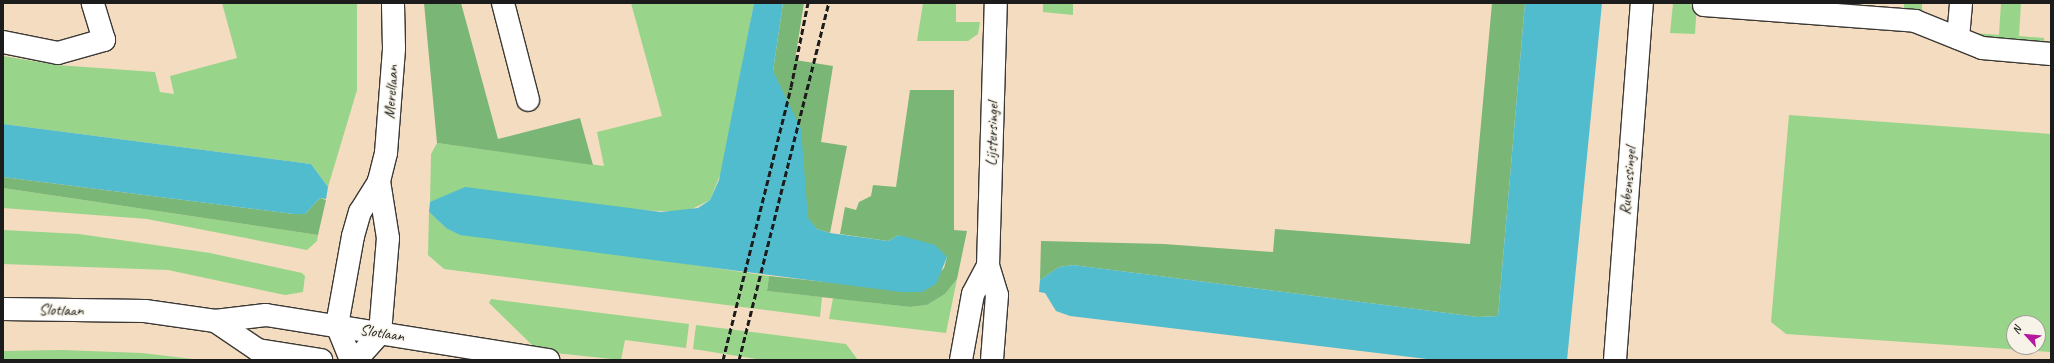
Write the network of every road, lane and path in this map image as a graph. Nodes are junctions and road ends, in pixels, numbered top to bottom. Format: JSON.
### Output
{"nodes":[{"id":1,"x":93,"y":3,"type":"edge"},
{"id":2,"x":393,"y":3,"type":"edge"},
{"id":3,"x":503,"y":3,"type":"edge"},
{"id":4,"x":996,"y":3,"type":"edge"},
{"id":5,"x":1642,"y":3,"type":"edge"},
{"id":6,"x":1961,"y":3,"type":"edge"},
{"id":7,"x":1704,"y":5,"type":"dead end"},
{"id":8,"x":1958,"y":38,"type":"junction"},
{"id":9,"x":3,"y":42,"type":"edge"},
{"id":10,"x":2051,"y":54,"type":"edge"},
{"id":11,"x":528,"y":100,"type":"dead end"},
{"id":12,"x":379,"y":180,"type":"junction"},
{"id":13,"x":988,"y":266,"type":"junction"},
{"id":14,"x":3,"y":309,"type":"edge"},
{"id":15,"x":215,"y":321,"type":"junction"},
{"id":16,"x":337,"y":325,"type":"junction"},
{"id":17,"x":380,"y":333,"type":"junction"},
{"id":18,"x":321,"y":360,"type":"edge"},
{"id":19,"x":351,"y":360,"type":"edge"},
{"id":20,"x":356,"y":360,"type":"edge"},
{"id":21,"x":548,"y":360,"type":"edge"},
{"id":22,"x":961,"y":360,"type":"edge"},
{"id":23,"x":992,"y":360,"type":"edge"},
{"id":24,"x":1615,"y":360,"type":"edge"}],
"edges":[{"from":1,"to":9,"type":"street"},
{"from":2,"to":12,"type":"street","name":"Merellaan"},
{"from":3,"to":11,"type":"street"},
{"from":4,"to":13,"type":"street","name":"Lijstersingel"},
{"from":5,"to":24,"type":"street","name":"Rubenssingel"},
{"from":6,"to":8,"type":"street"},
{"from":7,"to":8,"type":"street"},
{"from":8,"to":10,"type":"street"},
{"from":12,"to":16,"type":"street","name":"Merellaan"},
{"from":12,"to":17,"type":"street","name":"Merellaan"},
{"from":13,"to":22,"type":"street","name":"Lijstersingel"},
{"from":13,"to":23,"type":"street","name":"Lijstersingel"},
{"from":14,"to":15,"type":"street","name":"Slotlaan"},
{"from":15,"to":16,"type":"street","name":"Slotlaan"},
{"from":15,"to":18,"type":"street","name":"Slotlaan"},
{"from":16,"to":17,"type":"street","name":"Slotlaan"},
{"from":16,"to":19,"type":"street"},
{"from":17,"to":20,"type":"street"},
{"from":17,"to":21,"type":"street","name":"Slotlaan"}]}
